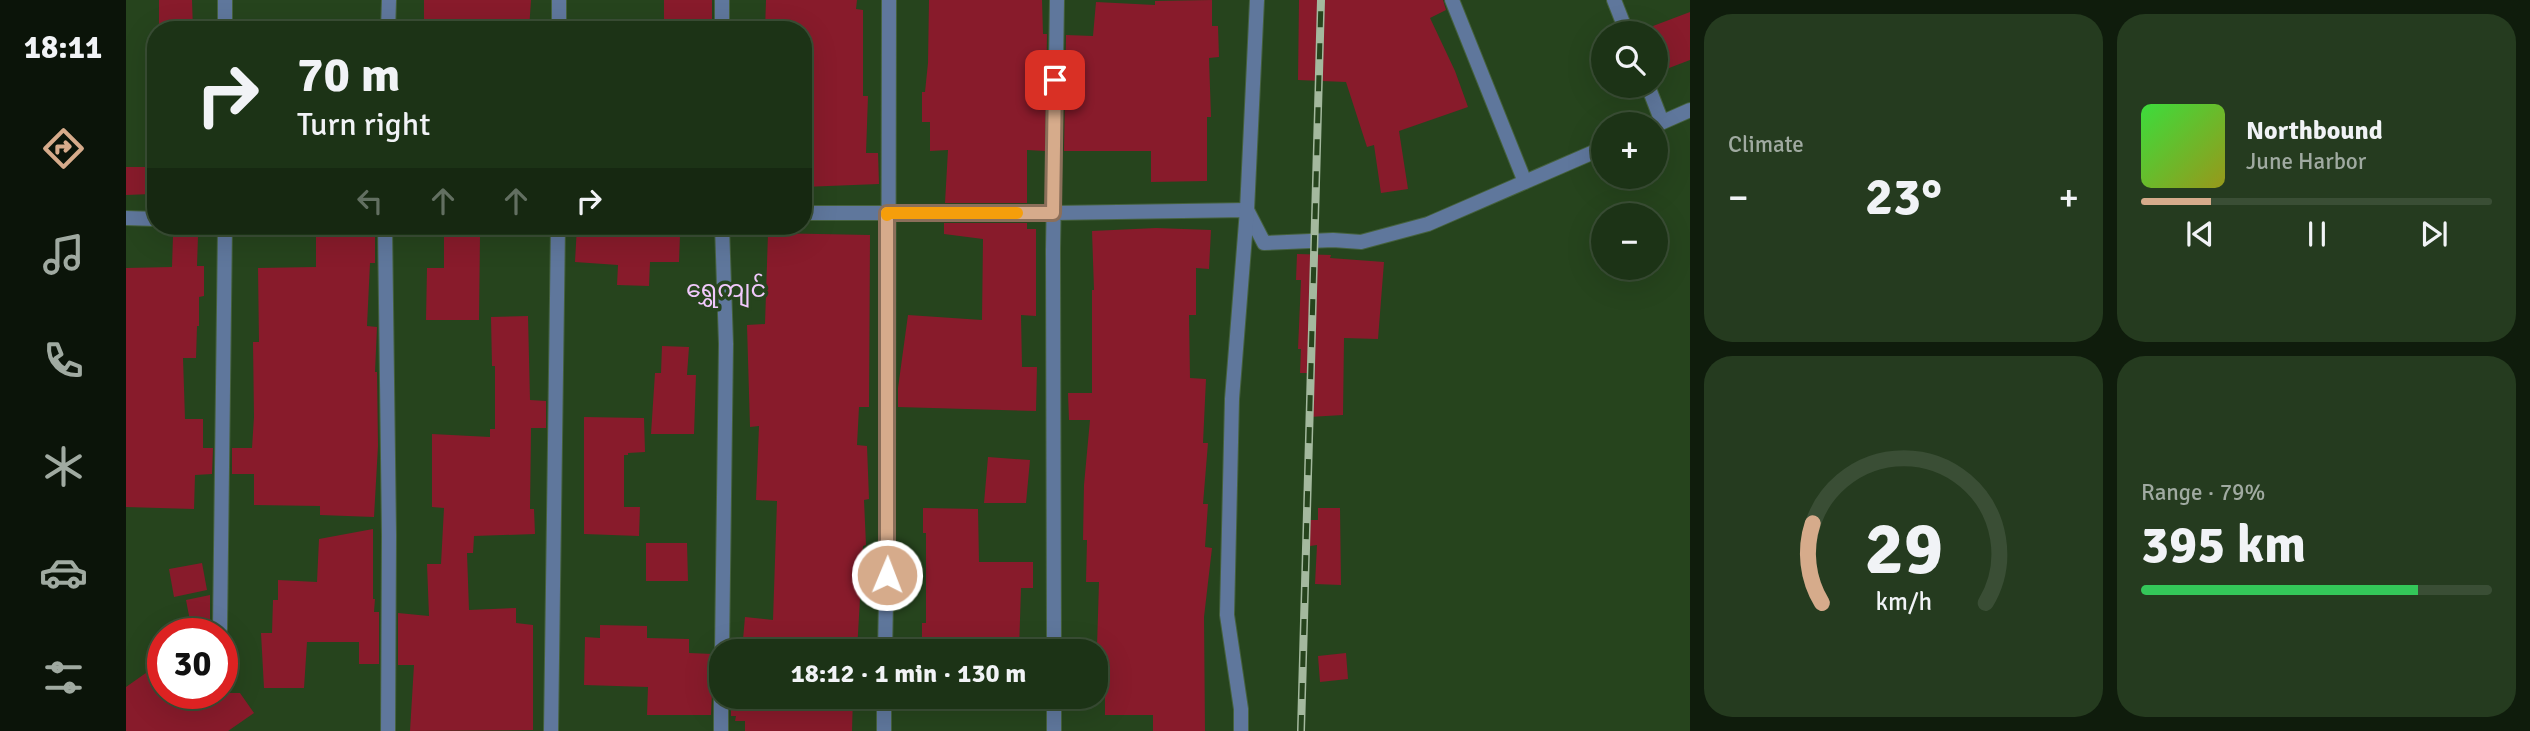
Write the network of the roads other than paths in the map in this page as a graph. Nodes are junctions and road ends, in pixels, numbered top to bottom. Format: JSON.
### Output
{"nodes":[{"id":1,"x":226,"y":0,"type":"edge"},
{"id":2,"x":389,"y":0,"type":"edge"},
{"id":3,"x":559,"y":0,"type":"edge"},
{"id":4,"x":722,"y":0,"type":"edge"},
{"id":5,"x":889,"y":0,"type":"edge"},
{"id":6,"x":1057,"y":0,"type":"edge"},
{"id":7,"x":1257,"y":0,"type":"edge"},
{"id":8,"x":1452,"y":0,"type":"edge"},
{"id":9,"x":1614,"y":0,"type":"edge"},
{"id":10,"x":225,"y":21,"type":"edge"},
{"id":11,"x":388,"y":21,"type":"edge"},
{"id":12,"x":559,"y":21,"type":"edge"},
{"id":13,"x":722,"y":21,"type":"edge"},
{"id":14,"x":1622,"y":21,"type":"edge"},
{"id":15,"x":1690,"y":110,"type":"edge"},
{"id":16,"x":1668,"y":120,"type":"edge"},
{"id":17,"x":1591,"y":153,"type":"edge"},
{"id":18,"x":1525,"y":182,"type":"junction"},
{"id":19,"x":1247,"y":210,"type":"junction"},
{"id":20,"x":887,"y":213,"type":"junction"},
{"id":21,"x":1053,"y":213,"type":"junction"},
{"id":22,"x":812,"y":214,"type":"edge"},
{"id":23,"x":126,"y":218,"type":"edge"},
{"id":24,"x":147,"y":219,"type":"edge"},
{"id":25,"x":225,"y":235,"type":"edge"},
{"id":26,"x":385,"y":235,"type":"edge"},
{"id":27,"x":558,"y":235,"type":"edge"},
{"id":28,"x":722,"y":235,"type":"edge"},
{"id":29,"x":220,"y":618,"type":"edge"},
{"id":30,"x":722,"y":639,"type":"edge"},
{"id":31,"x":885,"y":639,"type":"edge"},
{"id":32,"x":1054,"y":639,"type":"edge"},
{"id":33,"x":721,"y":709,"type":"edge"},
{"id":34,"x":884,"y":709,"type":"edge"},
{"id":35,"x":1054,"y":709,"type":"edge"},
{"id":36,"x":388,"y":731,"type":"edge"},
{"id":37,"x":551,"y":731,"type":"edge"},
{"id":38,"x":721,"y":731,"type":"edge"},
{"id":39,"x":884,"y":731,"type":"edge"},
{"id":40,"x":1054,"y":731,"type":"edge"},
{"id":41,"x":1241,"y":731,"type":"edge"}],
"edges":[{"from":1,"to":10,"type":"street"},
{"from":2,"to":11,"type":"street"},
{"from":3,"to":12,"type":"street"},
{"from":4,"to":13,"type":"street"},
{"from":5,"to":20,"type":"street"},
{"from":6,"to":21,"type":"street"},
{"from":7,"to":19,"type":"street"},
{"from":8,"to":18,"type":"street"},
{"from":9,"to":14,"type":"street"},
{"from":15,"to":16,"type":"street"},
{"from":17,"to":18,"type":"street"},
{"from":18,"to":19,"type":"street"},
{"from":19,"to":21,"type":"street"},
{"from":19,"to":41,"type":"street"},
{"from":20,"to":21,"type":"street"},
{"from":20,"to":22,"type":"street"},
{"from":20,"to":31,"type":"street"},
{"from":21,"to":32,"type":"street"},
{"from":23,"to":24,"type":"street"},
{"from":25,"to":29,"type":"street"},
{"from":26,"to":36,"type":"street"},
{"from":27,"to":37,"type":"street"},
{"from":28,"to":30,"type":"street"},
{"from":33,"to":38,"type":"street"},
{"from":34,"to":39,"type":"street"},
{"from":35,"to":40,"type":"street"}]}
